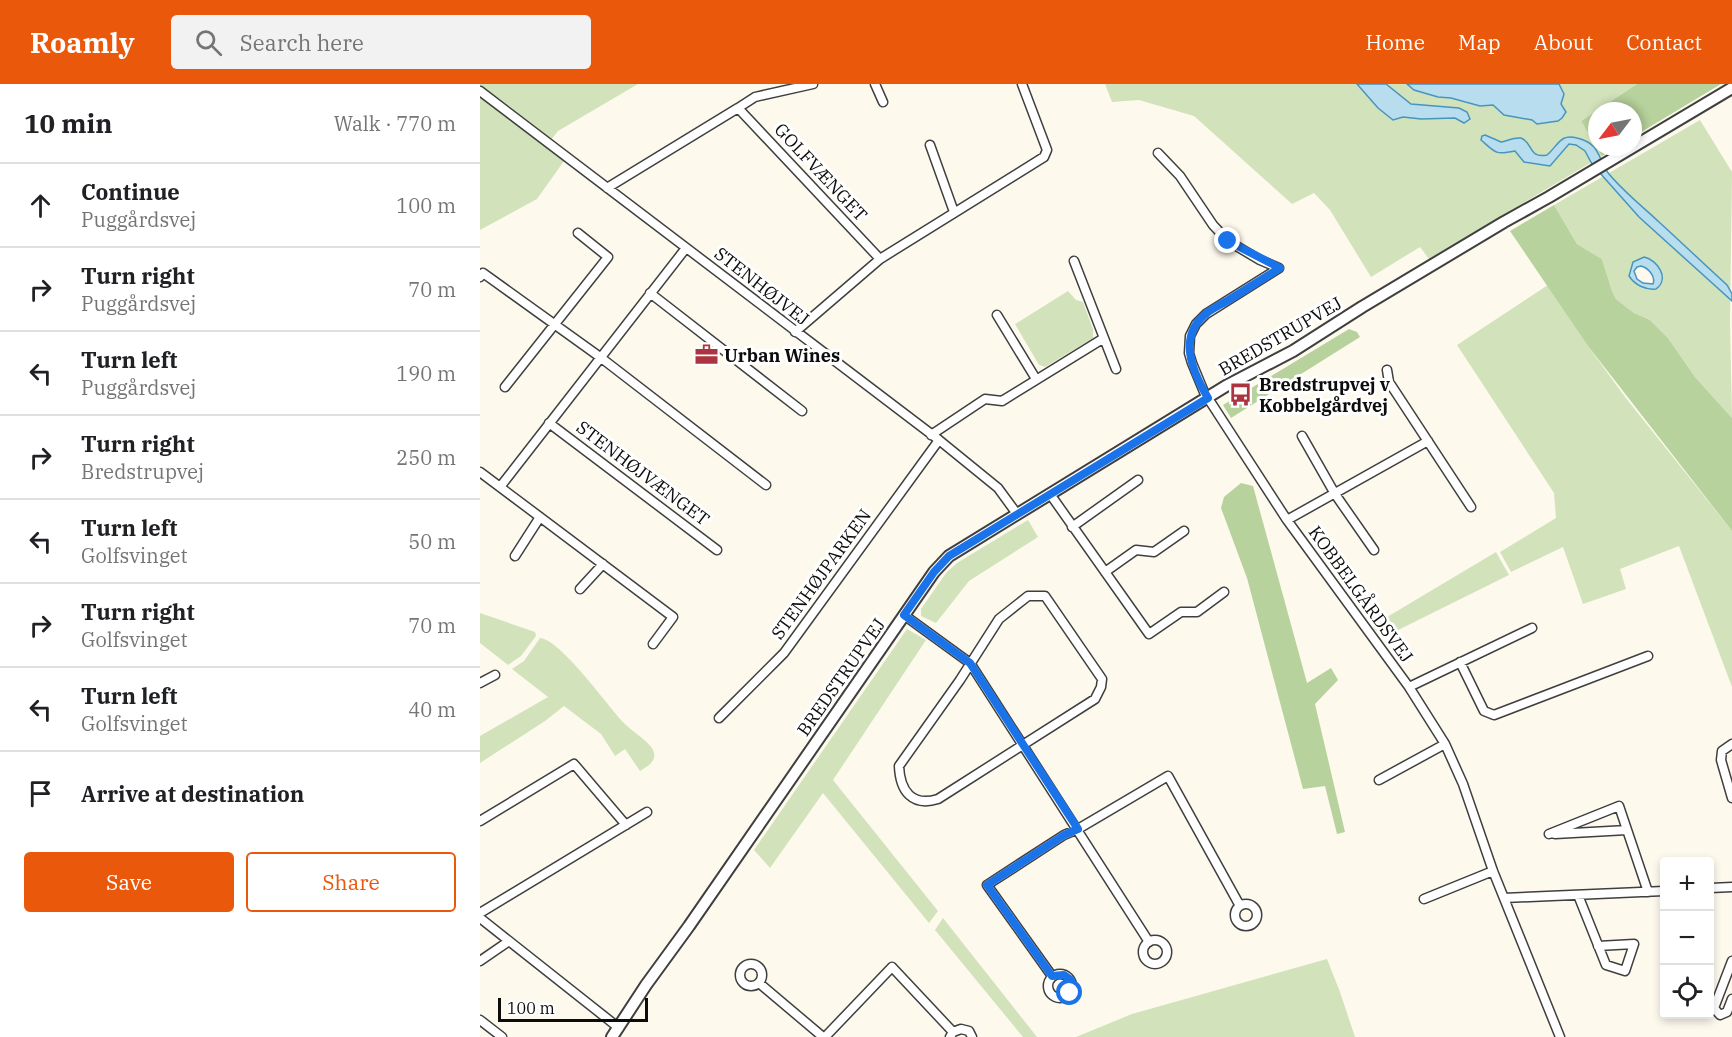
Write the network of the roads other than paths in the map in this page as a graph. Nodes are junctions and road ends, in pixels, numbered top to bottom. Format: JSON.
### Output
{"nodes":[{"id":1,"x":813,"y":84,"type":"edge"},
{"id":2,"x":875,"y":84,"type":"edge"},
{"id":3,"x":1022,"y":84,"type":"edge"},
{"id":4,"x":1732,"y":88,"type":"edge"},
{"id":5,"x":480,"y":91,"type":"edge"},
{"id":6,"x":883,"y":102,"type":"dead end"},
{"id":7,"x":738,"y":108,"type":"junction"},
{"id":8,"x":930,"y":145,"type":"dead end"},
{"id":9,"x":1158,"y":153,"type":"dead end"},
{"id":10,"x":607,"y":188,"type":"junction"},
{"id":11,"x":954,"y":212,"type":"junction"},
{"id":12,"x":579,"y":233,"type":"dead end"},
{"id":13,"x":686,"y":248,"type":"junction"},
{"id":14,"x":880,"y":259,"type":"junction"},
{"id":15,"x":1074,"y":261,"type":"dead end"},
{"id":16,"x":480,"y":277,"type":"edge"},
{"id":17,"x":650,"y":293,"type":"junction"},
{"id":18,"x":998,"y":315,"type":"dead end"},
{"id":19,"x":554,"y":324,"type":"junction"},
{"id":20,"x":795,"y":332,"type":"junction"},
{"id":21,"x":1104,"y":338,"type":"junction"},
{"id":22,"x":600,"y":357,"type":"junction"},
{"id":23,"x":1116,"y":369,"type":"dead end"},
{"id":24,"x":1387,"y":370,"type":"dead end"},
{"id":25,"x":1036,"y":379,"type":"junction"},
{"id":26,"x":505,"y":387,"type":"dead end"},
{"id":27,"x":1208,"y":398,"type":"junction"},
{"id":28,"x":802,"y":411,"type":"dead end"},
{"id":29,"x":549,"y":423,"type":"junction"},
{"id":30,"x":1302,"y":436,"type":"dead end"},
{"id":31,"x":935,"y":437,"type":"junction"},
{"id":32,"x":1428,"y":441,"type":"junction"},
{"id":33,"x":480,"y":472,"type":"edge"},
{"id":34,"x":1138,"y":480,"type":"dead end"},
{"id":35,"x":766,"y":485,"type":"dead end"},
{"id":36,"x":500,"y":487,"type":"junction"},
{"id":37,"x":1050,"y":494,"type":"junction"},
{"id":38,"x":1335,"y":494,"type":"junction"},
{"id":39,"x":1471,"y":507,"type":"dead end"},
{"id":40,"x":1017,"y":514,"type":"junction"},
{"id":41,"x":540,"y":517,"type":"junction"},
{"id":42,"x":1287,"y":520,"type":"junction"},
{"id":43,"x":1072,"y":527,"type":"junction"},
{"id":44,"x":1185,"y":531,"type":"dead end"},
{"id":45,"x":717,"y":550,"type":"dead end"},
{"id":46,"x":1374,"y":550,"type":"dead end"},
{"id":47,"x":515,"y":556,"type":"dead end"},
{"id":48,"x":603,"y":564,"type":"junction"},
{"id":49,"x":1104,"y":572,"type":"junction"},
{"id":50,"x":580,"y":589,"type":"dead end"},
{"id":51,"x":1224,"y":592,"type":"dead end"},
{"id":52,"x":904,"y":615,"type":"junction"},
{"id":53,"x":1532,"y":628,"type":"dead end"},
{"id":54,"x":653,"y":644,"type":"dead end"},
{"id":55,"x":1648,"y":656,"type":"dead end"},
{"id":56,"x":970,"y":663,"type":"junction"},
{"id":57,"x":1460,"y":663,"type":"junction"},
{"id":58,"x":495,"y":675,"type":"dead end"},
{"id":59,"x":480,"y":683,"type":"edge"},
{"id":60,"x":1408,"y":687,"type":"junction"},
{"id":61,"x":719,"y":718,"type":"dead end"},
{"id":62,"x":1024,"y":744,"type":"junction"},
{"id":63,"x":1445,"y":744,"type":"junction"},
{"id":64,"x":1732,"y":744,"type":"edge"},
{"id":65,"x":1379,"y":780,"type":"dead end"},
{"id":66,"x":1732,"y":798,"type":"edge"},
{"id":67,"x":647,"y":812,"type":"dead end"},
{"id":68,"x":480,"y":821,"type":"edge"},
{"id":69,"x":626,"y":825,"type":"junction"},
{"id":70,"x":1078,"y":829,"type":"junction"},
{"id":71,"x":1627,"y":830,"type":"junction"},
{"id":72,"x":1493,"y":871,"type":"junction"},
{"id":73,"x":1732,"y":887,"type":"edge"},
{"id":74,"x":1714,"y":888,"type":"edge"},
{"id":75,"x":1660,"y":891,"type":"edge"},
{"id":76,"x":1648,"y":892,"type":"junction"},
{"id":77,"x":1578,"y":895,"type":"junction"},
{"id":78,"x":1424,"y":898,"type":"dead end"},
{"id":79,"x":1504,"y":898,"type":"junction"},
{"id":80,"x":1240,"y":906,"type":"dead end"},
{"id":81,"x":480,"y":916,"type":"edge"},
{"id":82,"x":509,"y":941,"type":"junction"},
{"id":83,"x":1149,"y":942,"type":"dead end"},
{"id":84,"x":1598,"y":946,"type":"junction"},
{"id":85,"x":480,"y":961,"type":"edge"},
{"id":86,"x":1732,"y":961,"type":"edge"},
{"id":87,"x":1052,"y":976,"type":"dead end"},
{"id":88,"x":759,"y":983,"type":"dead end"},
{"id":89,"x":1732,"y":999,"type":"edge"},
{"id":90,"x":480,"y":1020,"type":"edge"},
{"id":91,"x":616,"y":1032,"type":"edge"},
{"id":92,"x":952,"y":1034,"type":"edge"},
{"id":93,"x":502,"y":1037,"type":"edge"},
{"id":94,"x":824,"y":1037,"type":"edge"},
{"id":95,"x":972,"y":1037,"type":"edge"},
{"id":96,"x":1560,"y":1037,"type":"edge"}],
"edges":[{"from":1,"to":7,"type":"street"},
{"from":2,"to":6,"type":"street"},
{"from":3,"to":11,"type":"street"},
{"from":4,"to":27,"type":"street","name":"BREDSTRUPVEJ"},
{"from":5,"to":10,"type":"street","name":"STENHØJVEJ"},
{"from":7,"to":10,"type":"street"},
{"from":7,"to":14,"type":"street","name":"GOLFVÆNGET"},
{"from":8,"to":11,"type":"street"},
{"from":9,"to":27,"type":"street","name":"KOBBELGÅRDSVEJ"},
{"from":10,"to":13,"type":"street","name":"STENHØJVEJ"},
{"from":11,"to":14,"type":"street"},
{"from":12,"to":19,"type":"street"},
{"from":13,"to":17,"type":"street","name":"STENHØJVÆNGET"},
{"from":13,"to":20,"type":"street","name":"STENHØJVEJ"},
{"from":14,"to":20,"type":"street"},
{"from":15,"to":21,"type":"street"},
{"from":16,"to":19,"type":"street"},
{"from":17,"to":22,"type":"street","name":"STENHØJVÆNGET"},
{"from":17,"to":28,"type":"street"},
{"from":18,"to":25,"type":"street"},
{"from":19,"to":22,"type":"street"},
{"from":19,"to":26,"type":"street"},
{"from":20,"to":31,"type":"street","name":"STENHØJVEJ"},
{"from":21,"to":23,"type":"street"},
{"from":21,"to":25,"type":"street"},
{"from":22,"to":29,"type":"street","name":"STENHØJVÆNGET"},
{"from":22,"to":35,"type":"street"},
{"from":24,"to":32,"type":"street"},
{"from":25,"to":31,"type":"street"},
{"from":27,"to":37,"type":"street","name":"BREDSTRUPVEJ"},
{"from":27,"to":42,"type":"street","name":"KOBBELGÅRDSVEJ"},
{"from":29,"to":36,"type":"street","name":"STENHØJVÆNGET"},
{"from":29,"to":45,"type":"street","name":"STENHØJVÆNGET"},
{"from":30,"to":38,"type":"street","name":"KOBBELGÅRDSVEJ"},
{"from":31,"to":40,"type":"street","name":"STENHØJVEJ"},
{"from":31,"to":61,"type":"street","name":"STENHØJPARKEN"},
{"from":32,"to":38,"type":"street","name":"KOBBELGÅRDSVEJ"},
{"from":32,"to":39,"type":"street"},
{"from":33,"to":36,"type":"street"},
{"from":34,"to":43,"type":"street"},
{"from":36,"to":41,"type":"street"},
{"from":37,"to":40,"type":"street","name":"BREDSTRUPVEJ"},
{"from":37,"to":43,"type":"street"},
{"from":38,"to":42,"type":"street","name":"KOBBELGÅRDSVEJ"},
{"from":38,"to":46,"type":"street","name":"KOBBELGÅRDSVEJ"},
{"from":40,"to":52,"type":"street","name":"BREDSTRUPVEJ"},
{"from":41,"to":47,"type":"street"},
{"from":41,"to":48,"type":"street"},
{"from":42,"to":60,"type":"street","name":"KOBBELGÅRDSVEJ"},
{"from":43,"to":49,"type":"street"},
{"from":44,"to":49,"type":"street"},
{"from":48,"to":50,"type":"street"},
{"from":48,"to":54,"type":"street"},
{"from":49,"to":51,"type":"street"},
{"from":52,"to":56,"type":"street"},
{"from":52,"to":91,"type":"street","name":"BREDSTRUPVEJ"},
{"from":53,"to":57,"type":"street","name":"KOBBELGÅRDSVEJ"},
{"from":55,"to":57,"type":"street"},
{"from":56,"to":62,"type":"street"},
{"from":56,"to":62,"type":"street"},
{"from":56,"to":62,"type":"street"},
{"from":57,"to":60,"type":"street","name":"KOBBELGÅRDSVEJ"},
{"from":58,"to":59,"type":"street"},
{"from":60,"to":63,"type":"street","name":"KOBBELGÅRDSVEJ"},
{"from":62,"to":70,"type":"street"},
{"from":63,"to":65,"type":"street"},
{"from":63,"to":72,"type":"street","name":"KOBBELGÅRDSVEJ"},
{"from":64,"to":66,"type":"street"},
{"from":67,"to":69,"type":"street"},
{"from":68,"to":69,"type":"street"},
{"from":69,"to":81,"type":"street"},
{"from":70,"to":80,"type":"street"},
{"from":70,"to":83,"type":"street"},
{"from":70,"to":87,"type":"street"},
{"from":71,"to":71,"type":"street"},
{"from":71,"to":76,"type":"street"},
{"from":72,"to":78,"type":"street"},
{"from":72,"to":79,"type":"street","name":"KOBBELGÅRDSVEJ"},
{"from":73,"to":74,"type":"street"},
{"from":75,"to":76,"type":"street"},
{"from":76,"to":77,"type":"street"},
{"from":77,"to":79,"type":"street"},
{"from":77,"to":84,"type":"street"},
{"from":79,"to":96,"type":"street","name":"KOBBELGÅRDSVEJ"},
{"from":81,"to":82,"type":"street"},
{"from":82,"to":85,"type":"street"},
{"from":82,"to":91,"type":"street"},
{"from":84,"to":84,"type":"street"},
{"from":86,"to":89,"type":"street"},
{"from":88,"to":94,"type":"street"},
{"from":90,"to":93,"type":"street"},
{"from":92,"to":94,"type":"street"},
{"from":92,"to":95,"type":"street"}]}
